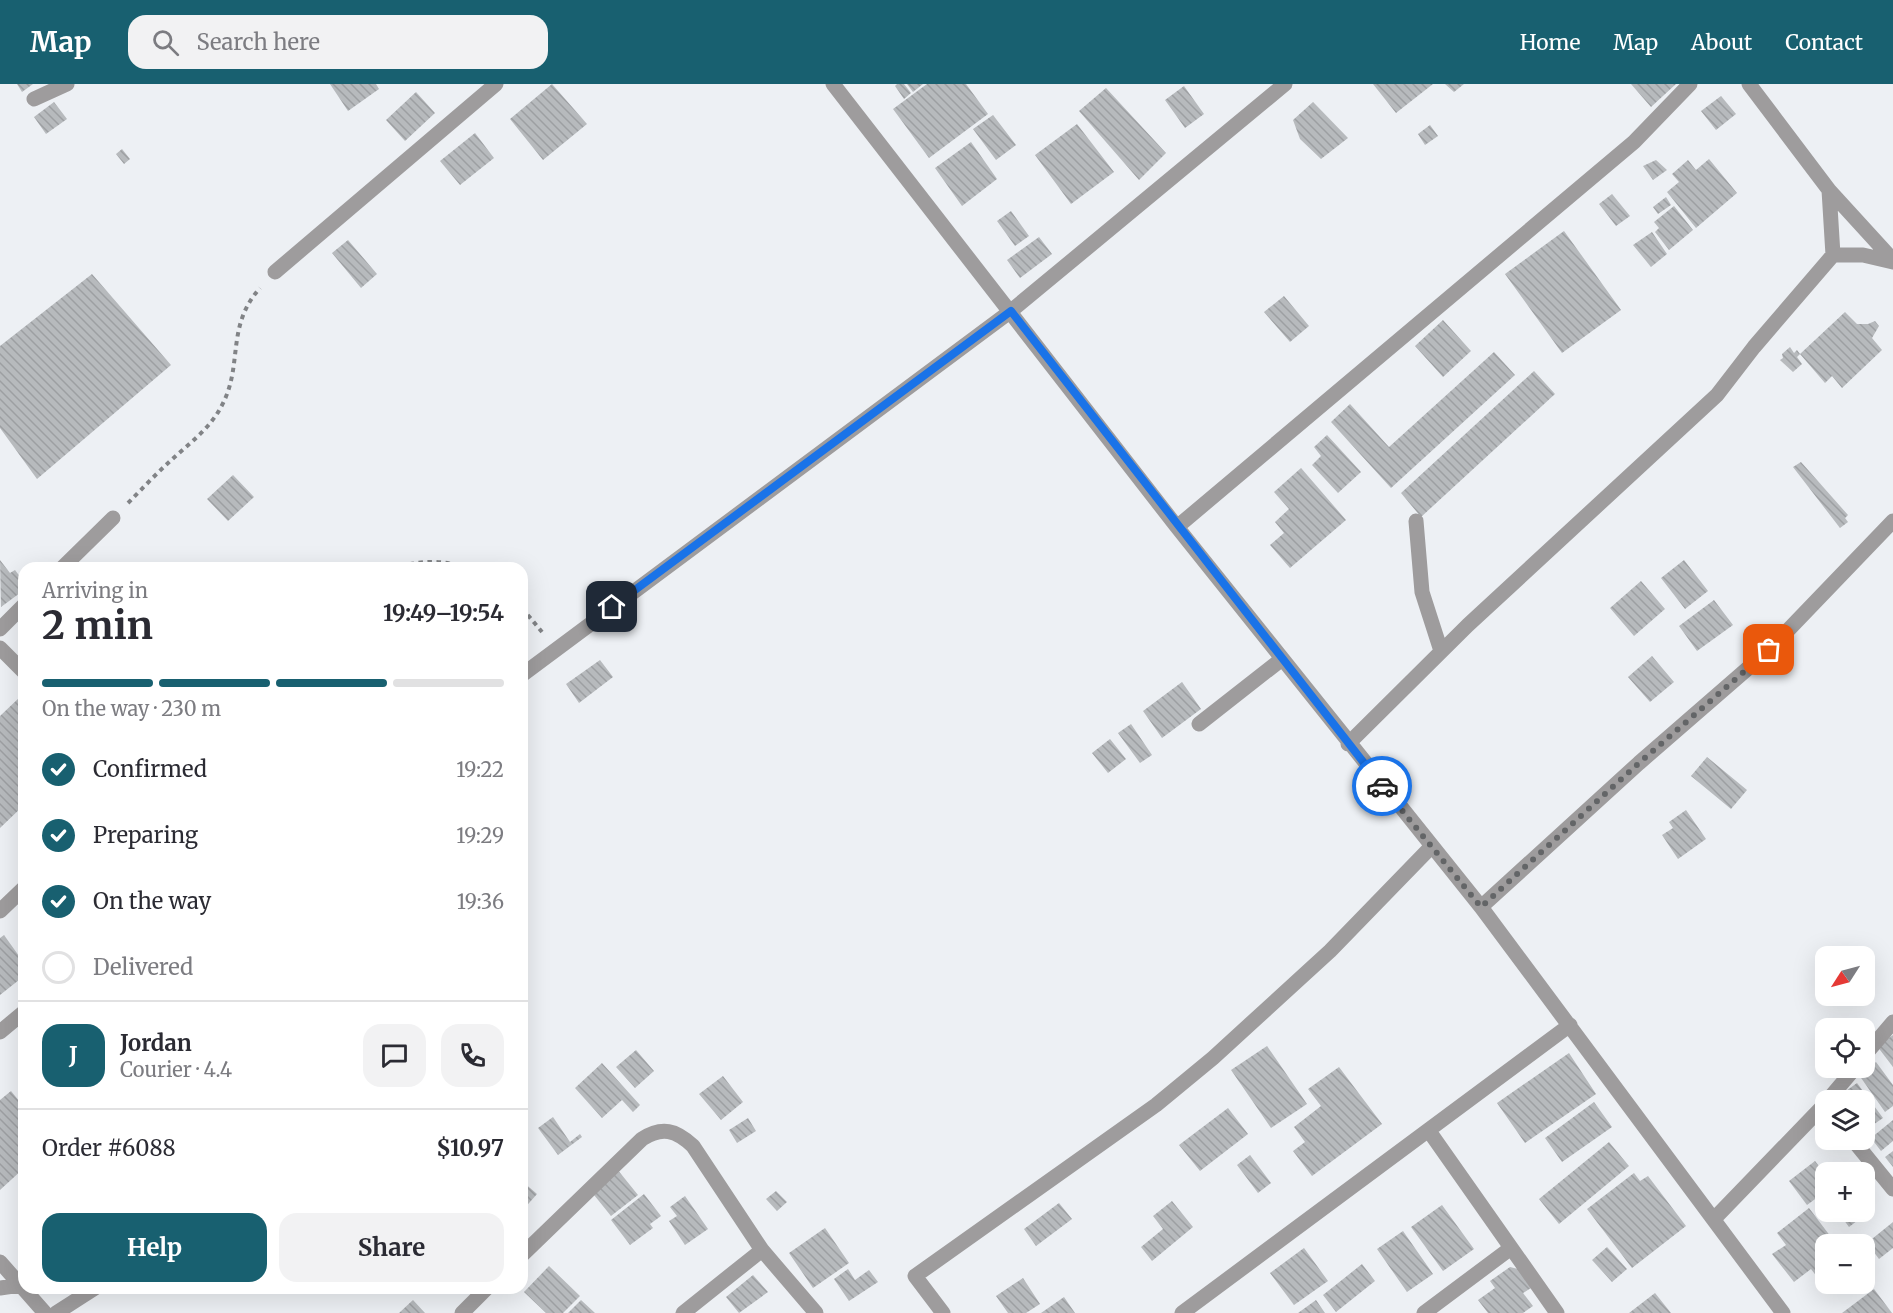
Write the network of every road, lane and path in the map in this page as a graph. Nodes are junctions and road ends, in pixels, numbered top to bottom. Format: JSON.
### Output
{"nodes":[{"id":1,"x":67,"y":84,"type":"edge"},
{"id":2,"x":496,"y":84,"type":"edge"},
{"id":3,"x":833,"y":84,"type":"edge"},
{"id":4,"x":1285,"y":84,"type":"edge"},
{"id":5,"x":1690,"y":84,"type":"edge"},
{"id":6,"x":1749,"y":84,"type":"edge"},
{"id":7,"x":34,"y":99,"type":"dead end"},
{"id":8,"x":1829,"y":190,"type":"junction"},
{"id":9,"x":1833,"y":255,"type":"junction"},
{"id":10,"x":1893,"y":261,"type":"edge"},
{"id":11,"x":275,"y":272,"type":"joint"},
{"id":12,"x":1011,"y":311,"type":"junction"},
{"id":13,"x":113,"y":518,"type":"joint"},
{"id":14,"x":1416,"y":521,"type":"dead end"},
{"id":15,"x":1893,"y":521,"type":"edge"},
{"id":16,"x":1177,"y":526,"type":"junction"},
{"id":17,"x":68,"y":562,"type":"edge"},
{"id":18,"x":414,"y":562,"type":"edge"},
{"id":19,"x":449,"y":562,"type":"edge"},
{"id":20,"x":18,"y":612,"type":"edge"},
{"id":21,"x":528,"y":615,"type":"edge"},
{"id":22,"x":0,"y":629,"type":"edge"},
{"id":23,"x":0,"y":648,"type":"edge"},
{"id":24,"x":555,"y":649,"type":"junction"},
{"id":25,"x":1441,"y":651,"type":"junction"},
{"id":26,"x":1282,"y":659,"type":"junction"},
{"id":27,"x":18,"y":666,"type":"edge"},
{"id":28,"x":528,"y":670,"type":"edge"},
{"id":29,"x":1199,"y":724,"type":"dead end"},
{"id":30,"x":1348,"y":744,"type":"junction"},
{"id":31,"x":1431,"y":847,"type":"junction"},
{"id":32,"x":18,"y":894,"type":"edge"},
{"id":33,"x":1481,"y":907,"type":"junction"},
{"id":34,"x":0,"y":911,"type":"edge"},
{"id":35,"x":18,"y":1017,"type":"edge"},
{"id":36,"x":1893,"y":1022,"type":"edge"},
{"id":37,"x":1570,"y":1026,"type":"junction"},
{"id":38,"x":0,"y":1032,"type":"edge"},
{"id":39,"x":1875,"y":1043,"type":"edge"},
{"id":40,"x":1847,"y":1078,"type":"edge"},
{"id":41,"x":1837,"y":1090,"type":"edge"},
{"id":42,"x":1815,"y":1115,"type":"edge"},
{"id":43,"x":1429,"y":1131,"type":"junction"},
{"id":44,"x":1861,"y":1150,"type":"edge"},
{"id":45,"x":1893,"y":1189,"type":"edge"},
{"id":46,"x":1714,"y":1219,"type":"junction"},
{"id":47,"x":1512,"y":1248,"type":"junction"},
{"id":48,"x":528,"y":1249,"type":"edge"},
{"id":49,"x":762,"y":1250,"type":"junction"},
{"id":50,"x":0,"y":1262,"type":"edge"},
{"id":51,"x":18,"y":1283,"type":"edge"},
{"id":52,"x":18,"y":1285,"type":"edge"},
{"id":53,"x":0,"y":1288,"type":"edge"},
{"id":54,"x":28,"y":1294,"type":"edge"},
{"id":55,"x":86,"y":1294,"type":"edge"},
{"id":56,"x":481,"y":1294,"type":"edge"},
{"id":57,"x":45,"y":1313,"type":"edge"},
{"id":58,"x":56,"y":1313,"type":"edge"},
{"id":59,"x":462,"y":1313,"type":"edge"},
{"id":60,"x":683,"y":1313,"type":"edge"},
{"id":61,"x":816,"y":1313,"type":"edge"},
{"id":62,"x":943,"y":1313,"type":"edge"},
{"id":63,"x":1182,"y":1313,"type":"edge"},
{"id":64,"x":1424,"y":1313,"type":"edge"},
{"id":65,"x":1557,"y":1313,"type":"edge"},
{"id":66,"x":1783,"y":1313,"type":"edge"}],
"edges":[{"from":1,"to":7,"type":"street"},
{"from":2,"to":11,"type":"street"},
{"from":3,"to":12,"type":"street"},
{"from":4,"to":12,"type":"street"},
{"from":5,"to":16,"type":"street"},
{"from":6,"to":8,"type":"street"},
{"from":8,"to":9,"type":"street"},
{"from":8,"to":10,"type":"street"},
{"from":9,"to":10,"type":"street"},
{"from":9,"to":25,"type":"street"},
{"from":11,"to":13,"type":"path"},
{"from":12,"to":16,"type":"street"},
{"from":12,"to":24,"type":"street"},
{"from":13,"to":17,"type":"street"},
{"from":14,"to":25,"type":"street"},
{"from":15,"to":33,"type":"street"},
{"from":16,"to":26,"type":"street"},
{"from":18,"to":19,"type":"path"},
{"from":20,"to":22,"type":"street"},
{"from":21,"to":24,"type":"path"},
{"from":23,"to":27,"type":"street"},
{"from":24,"to":28,"type":"street"},
{"from":25,"to":30,"type":"street"},
{"from":26,"to":29,"type":"street"},
{"from":26,"to":30,"type":"street"},
{"from":30,"to":31,"type":"street"},
{"from":31,"to":33,"type":"street"},
{"from":31,"to":62,"type":"street"},
{"from":32,"to":34,"type":"street"},
{"from":33,"to":37,"type":"street"},
{"from":35,"to":38,"type":"street"},
{"from":36,"to":39,"type":"street"},
{"from":37,"to":43,"type":"street"},
{"from":37,"to":46,"type":"street"},
{"from":40,"to":41,"type":"street"},
{"from":42,"to":46,"type":"street"},
{"from":43,"to":47,"type":"street"},
{"from":43,"to":63,"type":"street"},
{"from":44,"to":45,"type":"street"},
{"from":46,"to":66,"type":"street"},
{"from":47,"to":64,"type":"street"},
{"from":47,"to":65,"type":"street"},
{"from":48,"to":49,"type":"street"},
{"from":49,"to":60,"type":"street"},
{"from":49,"to":61,"type":"street"},
{"from":50,"to":51,"type":"street"},
{"from":52,"to":53,"type":"street"},
{"from":54,"to":57,"type":"street"},
{"from":55,"to":58,"type":"street"},
{"from":56,"to":59,"type":"street"}]}
